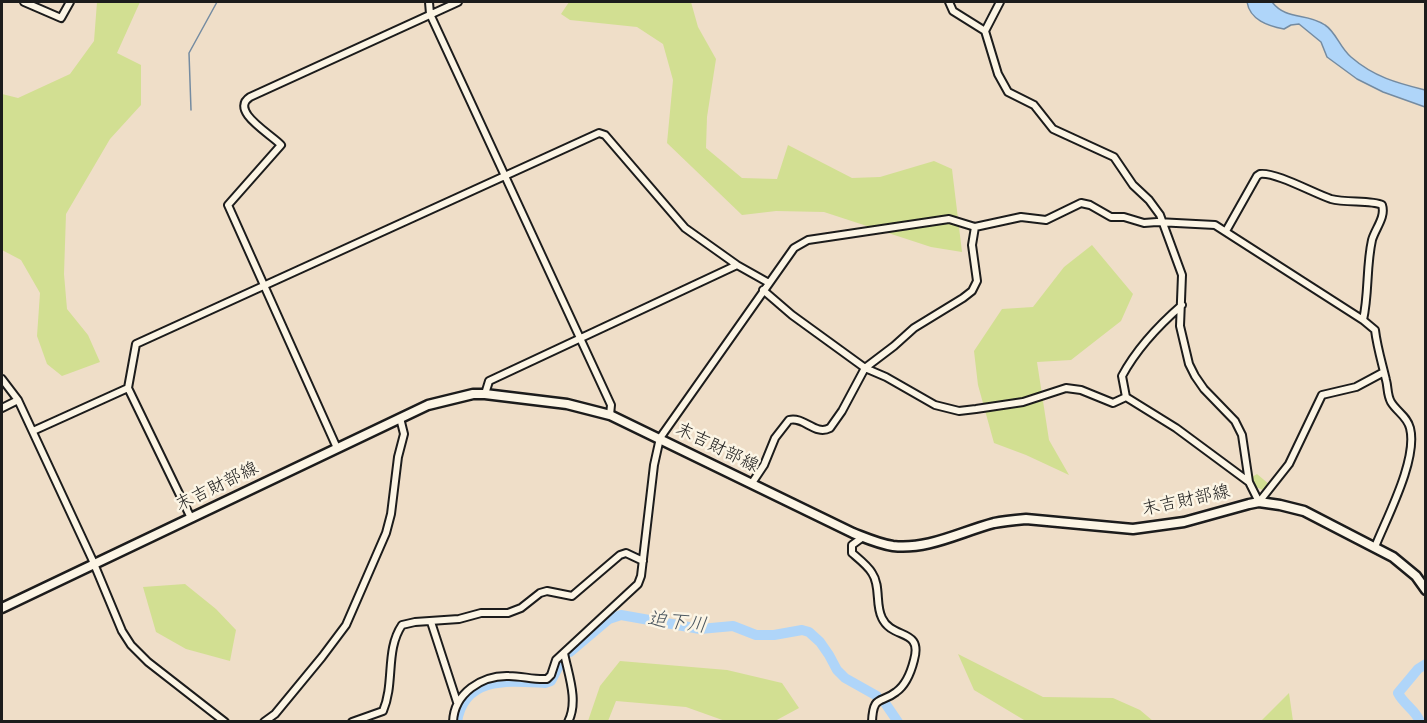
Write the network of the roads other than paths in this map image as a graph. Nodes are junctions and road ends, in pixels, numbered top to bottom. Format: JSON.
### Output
{"nodes":[{"id":1,"x":24,"y":2,"type":"edge"},
{"id":2,"x":70,"y":2,"type":"edge"},
{"id":3,"x":429,"y":2,"type":"edge"},
{"id":4,"x":458,"y":2,"type":"edge"},
{"id":5,"x":949,"y":2,"type":"edge"},
{"id":6,"x":1000,"y":2,"type":"edge"},
{"id":7,"x":430,"y":14,"type":"junction"},
{"id":8,"x":985,"y":31,"type":"junction"},
{"id":9,"x":505,"y":176,"type":"junction"},
{"id":10,"x":1162,"y":222,"type":"junction"},
{"id":11,"x":975,"y":227,"type":"junction"},
{"id":12,"x":1226,"y":231,"type":"junction"},
{"id":13,"x":737,"y":265,"type":"junction"},
{"id":14,"x":769,"y":284,"type":"junction"},
{"id":15,"x":264,"y":286,"type":"junction"},
{"id":16,"x":763,"y":290,"type":"junction"},
{"id":17,"x":1182,"y":305,"type":"junction"},
{"id":18,"x":1363,"y":320,"type":"junction"},
{"id":19,"x":580,"y":339,"type":"junction"},
{"id":20,"x":865,"y":368,"type":"junction"},
{"id":21,"x":1384,"y":372,"type":"junction"},
{"id":22,"x":2,"y":379,"type":"edge"},
{"id":23,"x":128,"y":388,"type":"junction"},
{"id":24,"x":485,"y":394,"type":"junction"},
{"id":25,"x":1126,"y":397,"type":"junction"},
{"id":26,"x":18,"y":400,"type":"junction"},
{"id":27,"x":2,"y":408,"type":"edge"},
{"id":28,"x":610,"y":415,"type":"junction"},
{"id":29,"x":400,"y":418,"type":"junction"},
{"id":30,"x":33,"y":431,"type":"junction"},
{"id":31,"x":660,"y":438,"type":"junction"},
{"id":32,"x":337,"y":448,"type":"junction"},
{"id":33,"x":1249,"y":482,"type":"junction"},
{"id":34,"x":752,"y":483,"type":"junction"},
{"id":35,"x":1259,"y":502,"type":"junction"},
{"id":36,"x":191,"y":518,"type":"junction"},
{"id":37,"x":863,"y":537,"type":"junction"},
{"id":38,"x":1375,"y":547,"type":"junction"},
{"id":39,"x":643,"y":561,"type":"junction"},
{"id":40,"x":94,"y":565,"type":"junction"},
{"id":41,"x":1425,"y":590,"type":"edge"},
{"id":42,"x":2,"y":608,"type":"edge"},
{"id":43,"x":431,"y":622,"type":"junction"},
{"id":44,"x":564,"y":652,"type":"junction"},
{"id":45,"x":457,"y":702,"type":"junction"},
{"id":46,"x":225,"y":722,"type":"edge"},
{"id":47,"x":264,"y":722,"type":"edge"},
{"id":48,"x":352,"y":722,"type":"edge"},
{"id":49,"x":453,"y":722,"type":"edge"},
{"id":50,"x":568,"y":722,"type":"edge"},
{"id":51,"x":872,"y":722,"type":"edge"}],
"edges":[{"from":1,"to":2,"type":"street"},
{"from":3,"to":7,"type":"street"},
{"from":4,"to":7,"type":"street"},
{"from":5,"to":8,"type":"street"},
{"from":6,"to":8,"type":"street"},
{"from":7,"to":9,"type":"street"},
{"from":7,"to":15,"type":"street"},
{"from":8,"to":10,"type":"street"},
{"from":9,"to":13,"type":"street"},
{"from":9,"to":15,"type":"street"},
{"from":9,"to":19,"type":"street"},
{"from":10,"to":11,"type":"street"},
{"from":10,"to":12,"type":"street"},
{"from":10,"to":17,"type":"street"},
{"from":11,"to":14,"type":"street"},
{"from":11,"to":20,"type":"street"},
{"from":12,"to":18,"type":"street"},
{"from":12,"to":18,"type":"street"},
{"from":13,"to":14,"type":"street"},
{"from":13,"to":19,"type":"street"},
{"from":14,"to":16,"type":"street"},
{"from":15,"to":23,"type":"street"},
{"from":15,"to":32,"type":"street"},
{"from":16,"to":20,"type":"street"},
{"from":16,"to":31,"type":"street"},
{"from":17,"to":25,"type":"street"},
{"from":17,"to":33,"type":"street"},
{"from":18,"to":21,"type":"street"},
{"from":19,"to":24,"type":"street"},
{"from":19,"to":28,"type":"street"},
{"from":20,"to":25,"type":"street"},
{"from":20,"to":34,"type":"street"},
{"from":21,"to":35,"type":"street"},
{"from":21,"to":38,"type":"street"},
{"from":22,"to":26,"type":"street"},
{"from":23,"to":30,"type":"street"},
{"from":23,"to":36,"type":"street"},
{"from":24,"to":28,"type":"main road","name":"末吉財部線"},
{"from":24,"to":29,"type":"main road","name":"末吉財部線"},
{"from":25,"to":33,"type":"street"},
{"from":26,"to":27,"type":"street"},
{"from":26,"to":30,"type":"street"},
{"from":28,"to":31,"type":"main road","name":"末吉財部線"},
{"from":29,"to":32,"type":"main road","name":"末吉財部線"},
{"from":29,"to":47,"type":"street"},
{"from":30,"to":40,"type":"street"},
{"from":31,"to":34,"type":"main road","name":"末吉財部線"},
{"from":31,"to":39,"type":"street"},
{"from":32,"to":36,"type":"main road","name":"末吉財部線"},
{"from":33,"to":35,"type":"street"},
{"from":34,"to":37,"type":"main road","name":"末吉財部線"},
{"from":35,"to":37,"type":"main road","name":"末吉財部線"},
{"from":35,"to":38,"type":"main road","name":"末吉財部線"},
{"from":36,"to":40,"type":"main road","name":"末吉財部線"},
{"from":37,"to":51,"type":"street"},
{"from":38,"to":41,"type":"main road","name":"末吉財部線"},
{"from":39,"to":43,"type":"street"},
{"from":39,"to":44,"type":"street"},
{"from":40,"to":42,"type":"main road","name":"末吉財部線"},
{"from":40,"to":46,"type":"street"},
{"from":43,"to":45,"type":"street"},
{"from":43,"to":48,"type":"street"},
{"from":44,"to":45,"type":"street"},
{"from":44,"to":50,"type":"street"},
{"from":45,"to":49,"type":"street"}]}
